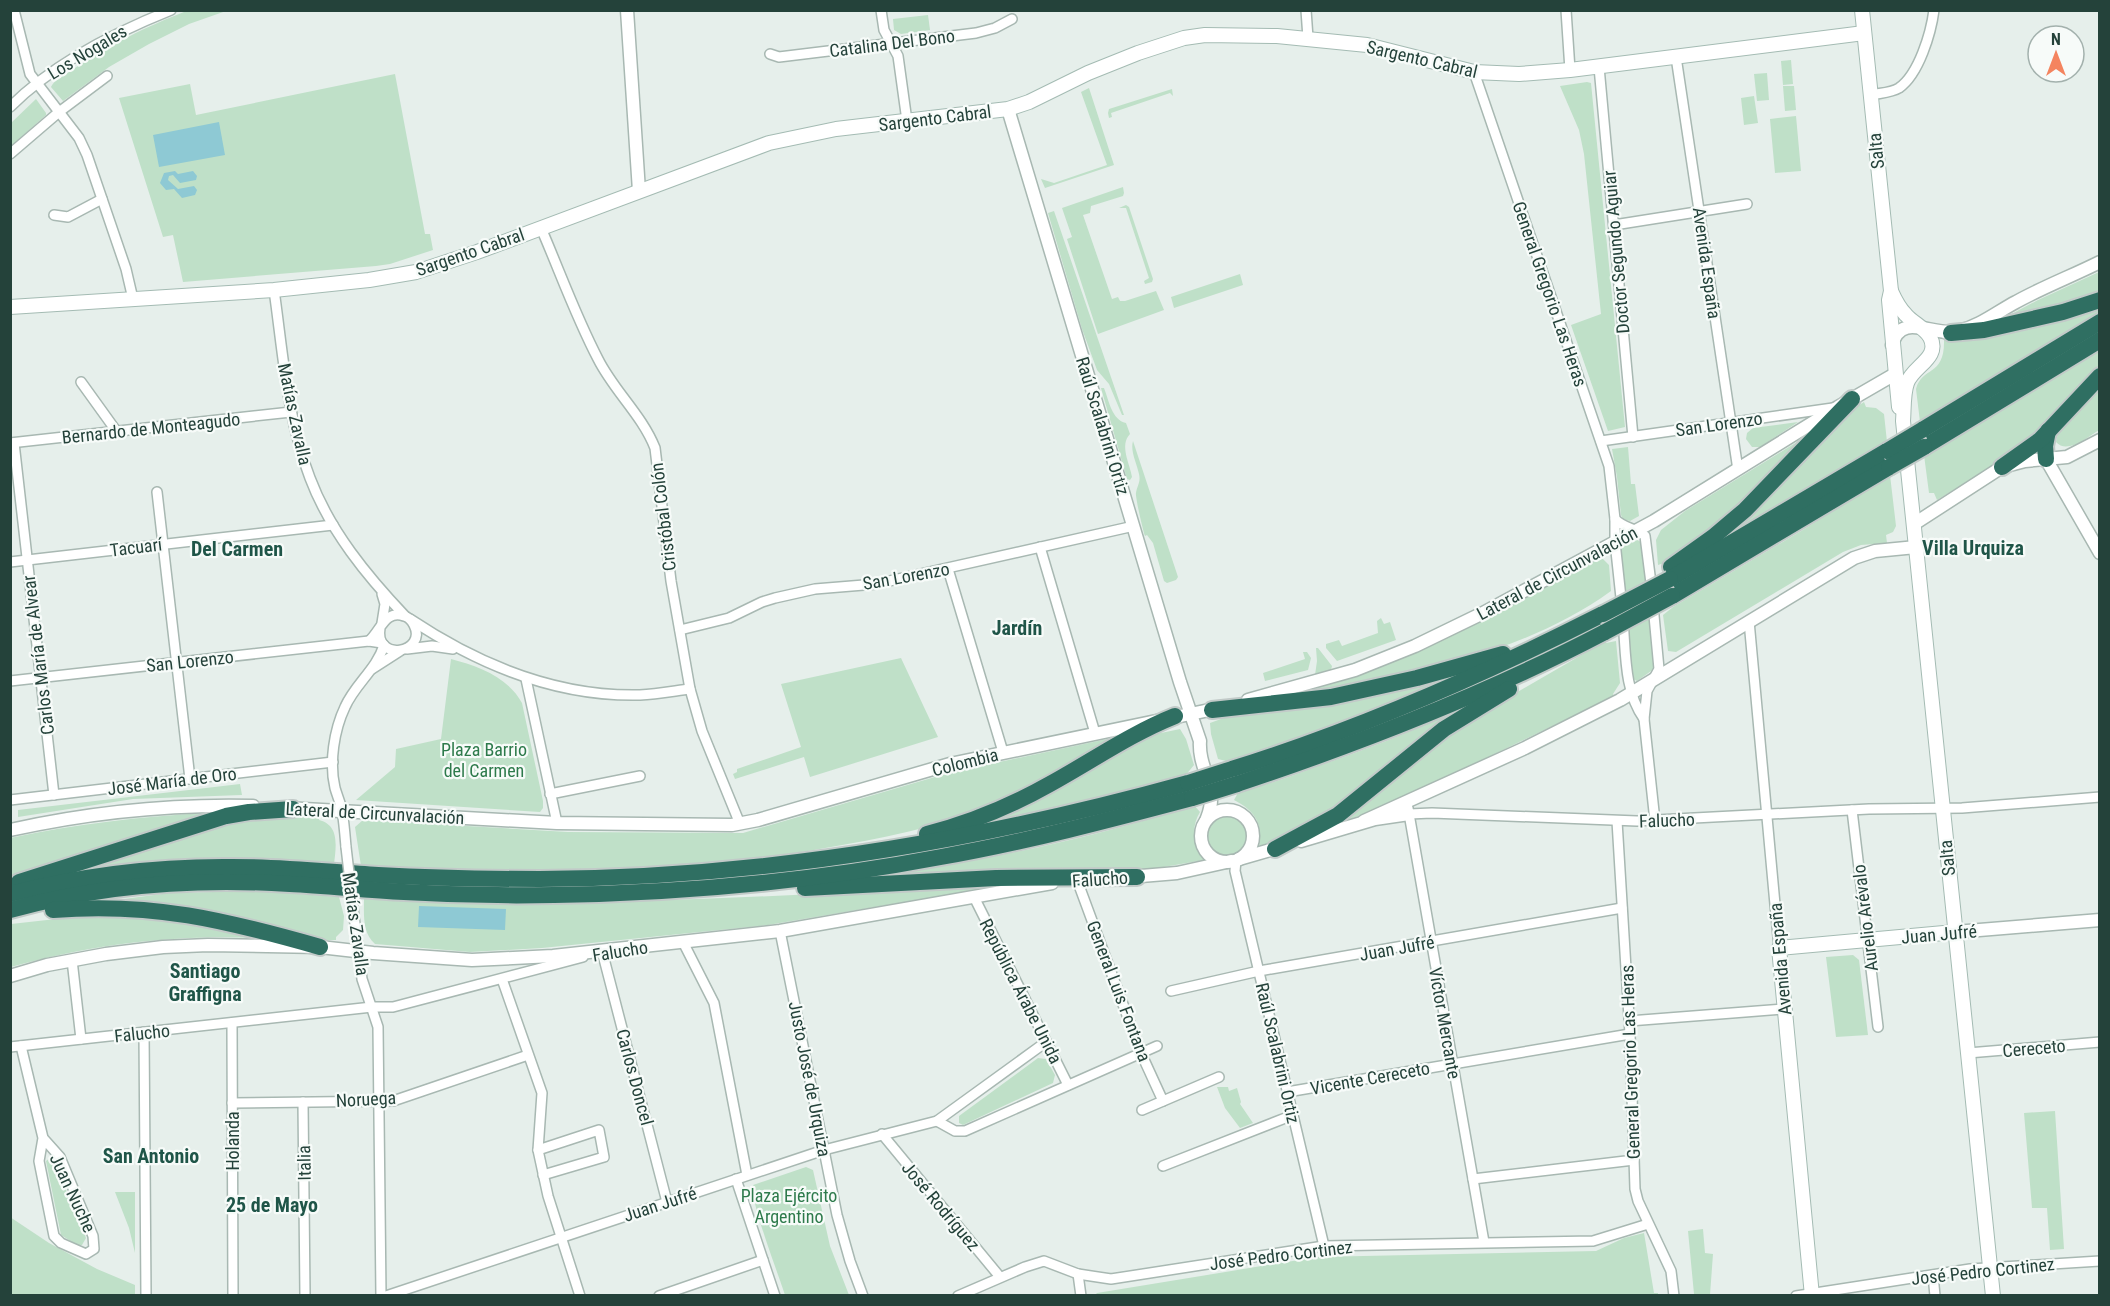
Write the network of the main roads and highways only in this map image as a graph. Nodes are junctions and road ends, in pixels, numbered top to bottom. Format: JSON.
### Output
{"nodes":[{"id":1,"x":1862,"y":10,"type":"edge"},
{"id":2,"x":1864,"y":33,"type":"junction"},
{"id":3,"x":1891,"y":291,"type":"junction"},
{"id":4,"x":2100,"y":300,"type":"edge"},
{"id":5,"x":10,"y":307,"type":"edge"},
{"id":6,"x":2100,"y":322,"type":"edge"},
{"id":7,"x":1951,"y":333,"type":"road end"},
{"id":8,"x":2100,"y":340,"type":"edge"},
{"id":9,"x":2100,"y":376,"type":"edge"},
{"id":10,"x":1845,"y":403,"type":"road end"},
{"id":11,"x":1903,"y":421,"type":"junction"},
{"id":12,"x":2048,"y":431,"type":"junction"},
{"id":13,"x":1923,"y":438,"type":"junction"},
{"id":14,"x":1888,"y":459,"type":"junction"},
{"id":15,"x":2046,"y":459,"type":"road end"},
{"id":16,"x":2002,"y":467,"type":"road end"},
{"id":17,"x":1669,"y":574,"type":"junction"},
{"id":18,"x":1564,"y":634,"type":"junction"},
{"id":19,"x":1579,"y":646,"type":"junction"},
{"id":20,"x":1212,"y":710,"type":"road end"},
{"id":21,"x":1174,"y":716,"type":"road end"},
{"id":22,"x":1235,"y":777,"type":"junction"},
{"id":23,"x":1190,"y":790,"type":"junction"},
{"id":24,"x":293,"y":809,"type":"road end"},
{"id":25,"x":1275,"y":849,"type":"road end"},
{"id":26,"x":845,"y":856,"type":"junction"},
{"id":27,"x":1137,"y":877,"type":"road end"},
{"id":28,"x":10,"y":885,"type":"edge"},
{"id":29,"x":621,"y":893,"type":"junction"},
{"id":30,"x":10,"y":894,"type":"edge"},
{"id":31,"x":10,"y":910,"type":"edge"},
{"id":32,"x":10,"y":915,"type":"edge"},
{"id":33,"x":1955,"y":933,"type":"junction"},
{"id":34,"x":320,"y":947,"type":"road end"},
{"id":35,"x":1779,"y":948,"type":"joint"},
{"id":36,"x":1812,"y":1295,"type":"edge"},
{"id":37,"x":1993,"y":1296,"type":"edge"}],
"edges":[{"from":1,"to":2,"type":"main road","name":"Salta"},
{"from":2,"to":3,"type":"main road","name":"Salta"},
{"from":2,"to":5,"type":"main road","name":"Sargento Cabral"},
{"from":3,"to":11,"type":"main road","name":"Salta"},
{"from":3,"to":11,"type":"main road","name":"Salta"},
{"from":4,"to":7,"type":"highway"},
{"from":6,"to":13,"type":"highway"},
{"from":8,"to":13,"type":"highway"},
{"from":9,"to":12,"type":"highway"},
{"from":10,"to":17,"type":"highway"},
{"from":11,"to":33,"type":"main road","name":"Salta"},
{"from":12,"to":15,"type":"highway"},
{"from":12,"to":16,"type":"highway"},
{"from":13,"to":14,"type":"highway","bridge":true},
{"from":14,"to":17,"type":"highway"},
{"from":14,"to":19,"type":"highway","bridge":true},
{"from":17,"to":18,"type":"highway","bridge":true},
{"from":18,"to":20,"type":"highway"},
{"from":18,"to":22,"type":"highway"},
{"from":19,"to":22,"type":"highway"},
{"from":19,"to":25,"type":"highway"},
{"from":21,"to":26,"type":"highway"},
{"from":22,"to":23,"type":"highway","bridge":true},
{"from":23,"to":26,"type":"highway"},
{"from":23,"to":29,"type":"highway"},
{"from":24,"to":28,"type":"highway"},
{"from":26,"to":30,"type":"highway"},
{"from":27,"to":29,"type":"highway"},
{"from":29,"to":31,"type":"highway"},
{"from":32,"to":34,"type":"highway"},
{"from":33,"to":35,"type":"main road","name":"Juan Jufré"},
{"from":33,"to":37,"type":"main road","name":"Salta"},
{"from":35,"to":36,"type":"main road","name":"Avenida España"}]}
